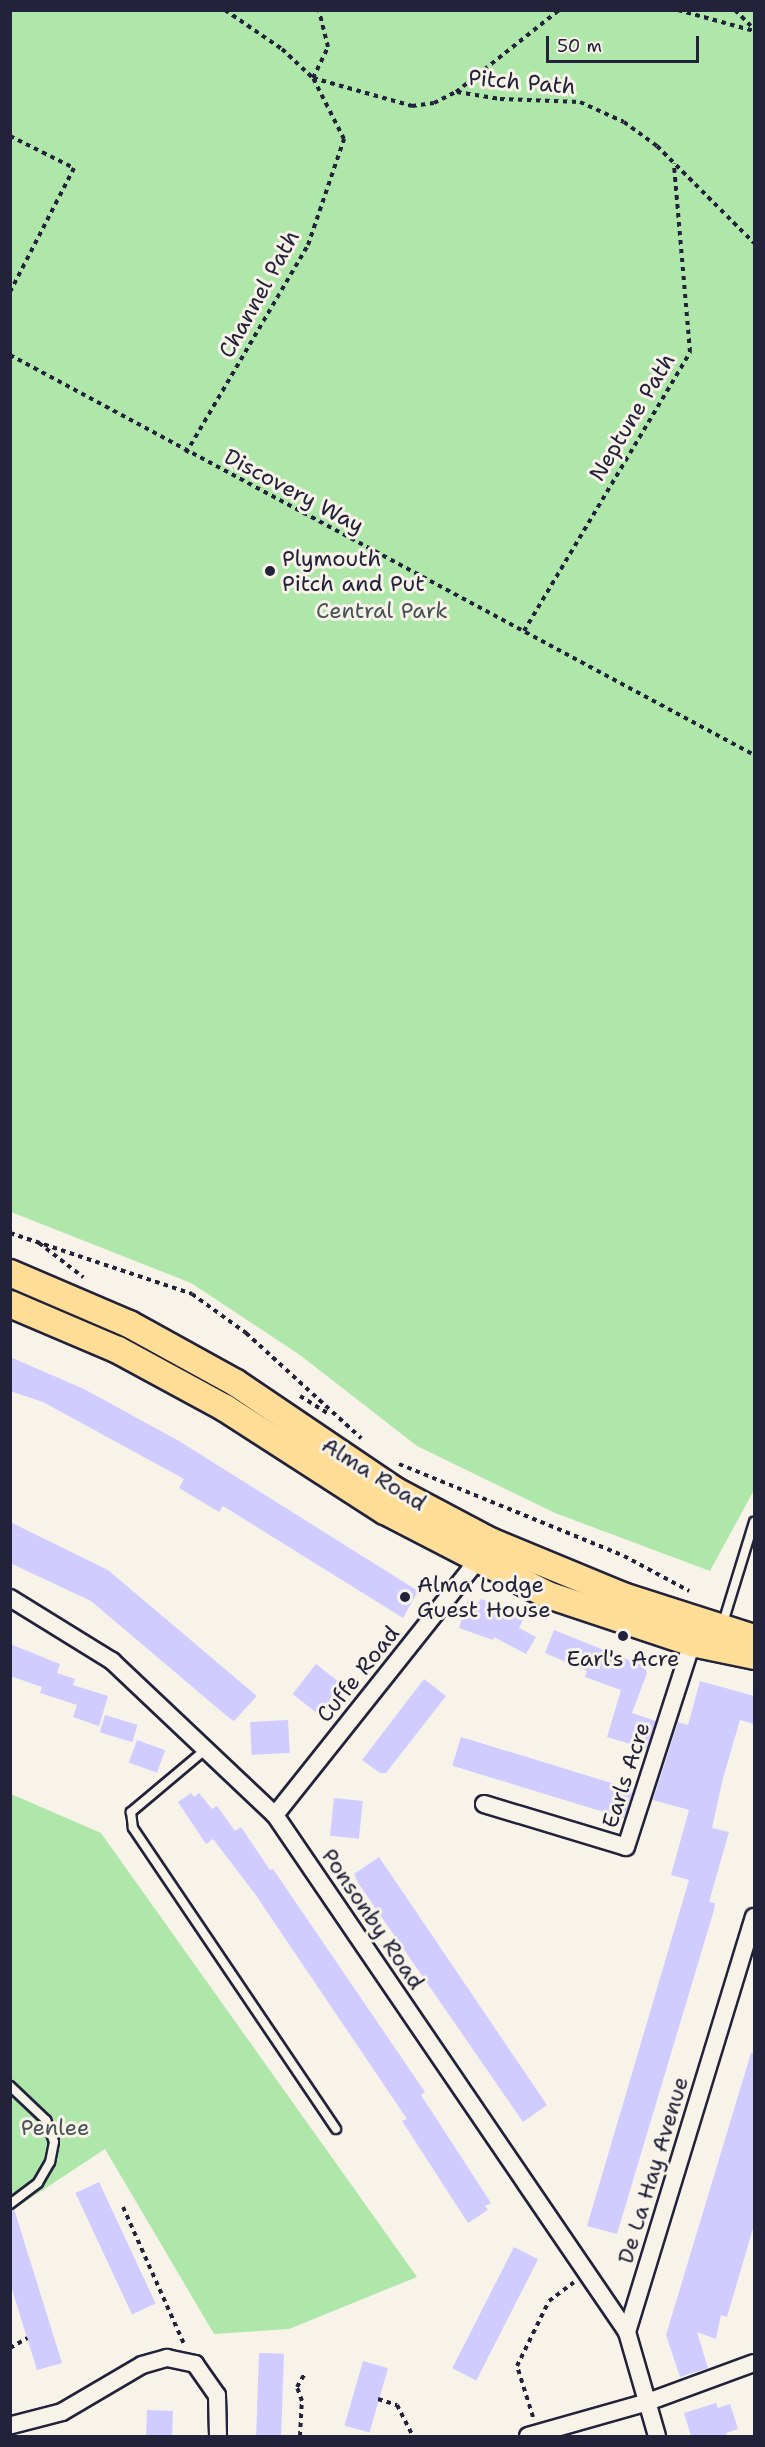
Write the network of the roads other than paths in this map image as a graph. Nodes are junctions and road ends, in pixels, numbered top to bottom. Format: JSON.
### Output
{"nodes":[{"id":1,"x":10,"y":1273,"type":"edge"},
{"id":2,"x":10,"y":1304,"type":"edge"},
{"id":3,"x":754,"y":1522,"type":"edge"},
{"id":4,"x":477,"y":1561,"type":"junction"},
{"id":5,"x":10,"y":1598,"type":"edge"},
{"id":6,"x":721,"y":1629,"type":"junction"},
{"id":7,"x":754,"y":1638,"type":"edge"},
{"id":8,"x":692,"y":1644,"type":"junction"},
{"id":9,"x":754,"y":1656,"type":"edge"},
{"id":10,"x":205,"y":1750,"type":"junction"},
{"id":11,"x":484,"y":1804,"type":"dead end"},
{"id":12,"x":275,"y":1815,"type":"junction"},
{"id":13,"x":753,"y":1925,"type":"edge"},
{"id":14,"x":10,"y":2086,"type":"edge"},
{"id":15,"x":336,"y":2130,"type":"dead end"},
{"id":16,"x":10,"y":2204,"type":"edge"},
{"id":17,"x":627,"y":2332,"type":"junction"},
{"id":18,"x":754,"y":2363,"type":"edge"},
{"id":19,"x":645,"y":2403,"type":"junction"},
{"id":20,"x":12,"y":2426,"type":"edge"},
{"id":21,"x":533,"y":2434,"type":"edge"},
{"id":22,"x":218,"y":2436,"type":"edge"},
{"id":23,"x":657,"y":2436,"type":"edge"}],
"edges":[{"from":1,"to":6,"type":"main road","name":"Alma Road"},
{"from":2,"to":4,"type":"main road","name":"Alma Road"},
{"from":3,"to":6,"type":"lane"},
{"from":4,"to":8,"type":"main road","name":"Alma Road"},
{"from":4,"to":12,"type":"street","name":"Cuffe Road"},
{"from":5,"to":10,"type":"street","name":"Ponsonby Road"},
{"from":6,"to":7,"type":"main road","name":"Alma Road"},
{"from":8,"to":9,"type":"main road","name":"Alma Road"},
{"from":8,"to":11,"type":"street","name":"Earls Acre"},
{"from":10,"to":12,"type":"street","name":"Ponsonby Road"},
{"from":10,"to":15,"type":"lane"},
{"from":12,"to":17,"type":"street","name":"Ponsonby Road"},
{"from":13,"to":17,"type":"street","name":"De La Hay Avenue"},
{"from":14,"to":16,"type":"lane"},
{"from":17,"to":19,"type":"street"},
{"from":18,"to":19,"type":"street"},
{"from":19,"to":21,"type":"street"},
{"from":19,"to":23,"type":"street"},
{"from":20,"to":22,"type":"street"}]}
